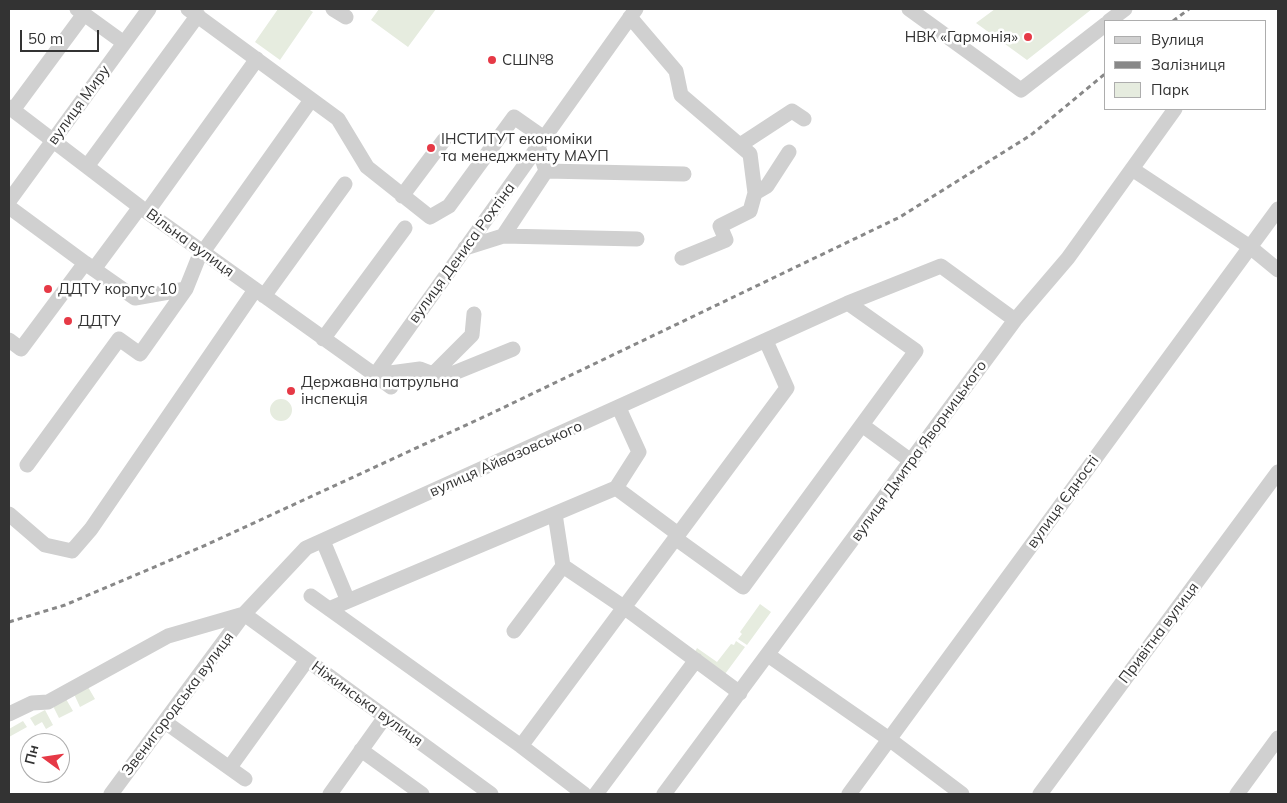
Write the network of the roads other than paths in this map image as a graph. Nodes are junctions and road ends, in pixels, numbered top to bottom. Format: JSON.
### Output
{"nodes":[{"id":1,"x":149,"y":9,"type":"edge"},
{"id":2,"x":332,"y":9,"type":"edge"},
{"id":3,"x":909,"y":9,"type":"edge"},
{"id":4,"x":1125,"y":9,"type":"edge"},
{"id":5,"x":81,"y":11,"type":"edge"},
{"id":6,"x":193,"y":12,"type":"edge"},
{"id":7,"x":633,"y":13,"type":"edge"},
{"id":8,"x":346,"y":17,"type":"dead end"},
{"id":9,"x":1110,"y":20,"type":"edge"},
{"id":10,"x":1104,"y":26,"type":"edge"},
{"id":11,"x":124,"y":43,"type":"junction"},
{"id":12,"x":257,"y":59,"type":"junction"},
{"id":13,"x":311,"y":100,"type":"junction"},
{"id":14,"x":11,"y":108,"type":"edge"},
{"id":15,"x":1174,"y":110,"type":"edge"},
{"id":16,"x":804,"y":119,"type":"dead end"},
{"id":17,"x":54,"y":140,"type":"junction"},
{"id":18,"x":444,"y":140,"type":"dead end"},
{"id":19,"x":541,"y":142,"type":"junction"},
{"id":20,"x":740,"y":145,"type":"junction"},
{"id":21,"x":789,"y":152,"type":"dead end"},
{"id":22,"x":88,"y":166,"type":"junction"},
{"id":23,"x":1132,"y":168,"type":"junction"},
{"id":24,"x":546,"y":171,"type":"junction"},
{"id":25,"x":684,"y":174,"type":"dead end"},
{"id":26,"x":345,"y":184,"type":"dead end"},
{"id":27,"x":755,"y":193,"type":"junction"},
{"id":28,"x":402,"y":196,"type":"junction"},
{"id":29,"x":9,"y":201,"type":"edge"},
{"id":30,"x":9,"y":207,"type":"edge"},
{"id":31,"x":144,"y":209,"type":"junction"},
{"id":32,"x":1278,"y":209,"type":"edge"},
{"id":33,"x":405,"y":228,"type":"dead end"},
{"id":34,"x":503,"y":236,"type":"junction"},
{"id":35,"x":637,"y":239,"type":"dead end"},
{"id":36,"x":1250,"y":247,"type":"junction"},
{"id":37,"x":465,"y":248,"type":"junction"},
{"id":38,"x":203,"y":252,"type":"junction"},
{"id":39,"x":682,"y":258,"type":"dead end"},
{"id":40,"x":90,"y":266,"type":"junction"},
{"id":41,"x":1278,"y":270,"type":"edge"},
{"id":42,"x":186,"y":289,"type":"junction"},
{"id":43,"x":259,"y":293,"type":"junction"},
{"id":44,"x":848,"y":303,"type":"junction"},
{"id":45,"x":474,"y":314,"type":"dead end"},
{"id":46,"x":1015,"y":320,"type":"junction"},
{"id":47,"x":323,"y":338,"type":"junction"},
{"id":48,"x":9,"y":340,"type":"edge"},
{"id":49,"x":766,"y":341,"type":"junction"},
{"id":50,"x":514,"y":349,"type":"dead end"},
{"id":51,"x":433,"y":374,"type":"junction"},
{"id":52,"x":375,"y":375,"type":"junction"},
{"id":53,"x":391,"y":387,"type":"dead end"},
{"id":54,"x":619,"y":408,"type":"junction"},
{"id":55,"x":862,"y":425,"type":"junction"},
{"id":56,"x":912,"y":461,"type":"junction"},
{"id":57,"x":27,"y":464,"type":"dead end"},
{"id":58,"x":1278,"y":472,"type":"edge"},
{"id":59,"x":616,"y":488,"type":"junction"},
{"id":60,"x":9,"y":514,"type":"edge"},
{"id":61,"x":555,"y":514,"type":"junction"},
{"id":62,"x":677,"y":536,"type":"junction"},
{"id":63,"x":323,"y":540,"type":"junction"},
{"id":64,"x":563,"y":566,"type":"junction"},
{"id":65,"x":311,"y":596,"type":"dead end"},
{"id":66,"x":348,"y":601,"type":"junction"},
{"id":67,"x":625,"y":608,"type":"junction"},
{"id":68,"x":329,"y":609,"type":"junction"},
{"id":69,"x":244,"y":614,"type":"junction"},
{"id":70,"x":514,"y":631,"type":"dead end"},
{"id":71,"x":768,"y":655,"type":"junction"},
{"id":72,"x":307,"y":660,"type":"junction"},
{"id":73,"x":696,"y":660,"type":"junction"},
{"id":74,"x":740,"y":693,"type":"junction"},
{"id":75,"x":9,"y":714,"type":"edge"},
{"id":76,"x":385,"y":717,"type":"junction"},
{"id":77,"x":165,"y":722,"type":"junction"},
{"id":78,"x":1278,"y":738,"type":"edge"},
{"id":79,"x":889,"y":739,"type":"junction"},
{"id":80,"x":521,"y":746,"type":"junction"},
{"id":81,"x":361,"y":750,"type":"junction"},
{"id":82,"x":230,"y":768,"type":"junction"},
{"id":83,"x":245,"y":778,"type":"dead end"},
{"id":84,"x":111,"y":794,"type":"edge"},
{"id":85,"x":330,"y":794,"type":"edge"},
{"id":86,"x":422,"y":794,"type":"edge"},
{"id":87,"x":491,"y":794,"type":"edge"},
{"id":88,"x":584,"y":794,"type":"edge"},
{"id":89,"x":596,"y":794,"type":"edge"},
{"id":90,"x":664,"y":794,"type":"edge"},
{"id":91,"x":848,"y":794,"type":"edge"},
{"id":92,"x":962,"y":794,"type":"edge"},
{"id":93,"x":1040,"y":794,"type":"edge"},
{"id":94,"x":1237,"y":794,"type":"edge"}],
"edges":[{"from":1,"to":11,"type":"street","name":"вулиця Миру"},
{"from":2,"to":8,"type":"street"},
{"from":3,"to":10,"type":"street"},
{"from":4,"to":9,"type":"street"},
{"from":5,"to":11,"type":"street"},
{"from":5,"to":14,"type":"street"},
{"from":6,"to":12,"type":"street"},
{"from":6,"to":22,"type":"street"},
{"from":7,"to":19,"type":"street","name":"вулиця Дениса Рохтіна"},
{"from":7,"to":20,"type":"street"},
{"from":11,"to":17,"type":"street","name":"вулиця Миру"},
{"from":12,"to":13,"type":"street"},
{"from":12,"to":31,"type":"street"},
{"from":13,"to":28,"type":"street"},
{"from":13,"to":38,"type":"street"},
{"from":14,"to":17,"type":"street","name":"Вільна вулиця"},
{"from":15,"to":23,"type":"street","name":"вулиця Дмитра Яворницького"},
{"from":16,"to":20,"type":"street"},
{"from":17,"to":22,"type":"street","name":"Вільна вулиця"},
{"from":17,"to":29,"type":"street","name":"вулиця Миру"},
{"from":18,"to":28,"type":"street"},
{"from":19,"to":24,"type":"street"},
{"from":19,"to":28,"type":"street"},
{"from":19,"to":37,"type":"street","name":"вулиця Дениса Рохтіна"},
{"from":20,"to":27,"type":"street"},
{"from":21,"to":27,"type":"street"},
{"from":22,"to":31,"type":"street","name":"Вільна вулиця"},
{"from":23,"to":36,"type":"street"},
{"from":23,"to":46,"type":"street","name":"вулиця Дмитра Яворницького"},
{"from":24,"to":25,"type":"street"},
{"from":24,"to":34,"type":"street"},
{"from":26,"to":43,"type":"street"},
{"from":27,"to":39,"type":"street"},
{"from":30,"to":40,"type":"street"},
{"from":31,"to":38,"type":"street","name":"Вільна вулиця"},
{"from":31,"to":40,"type":"street"},
{"from":32,"to":36,"type":"street","name":"вулиця Єдності"},
{"from":33,"to":47,"type":"street"},
{"from":34,"to":35,"type":"street"},
{"from":34,"to":37,"type":"street"},
{"from":36,"to":41,"type":"street"},
{"from":36,"to":79,"type":"street","name":"вулиця Єдності"},
{"from":37,"to":52,"type":"street","name":"вулиця Дениса Рохтіна"},
{"from":38,"to":42,"type":"street"},
{"from":38,"to":43,"type":"street","name":"Вільна вулиця"},
{"from":40,"to":42,"type":"street"},
{"from":40,"to":48,"type":"street"},
{"from":42,"to":57,"type":"street"},
{"from":43,"to":47,"type":"street","name":"Вільна вулиця"},
{"from":43,"to":60,"type":"street"},
{"from":44,"to":46,"type":"street","name":"вулиця Айвазовського"},
{"from":44,"to":49,"type":"street","name":"вулиця Айвазовського"},
{"from":44,"to":55,"type":"street"},
{"from":45,"to":51,"type":"street"},
{"from":46,"to":56,"type":"street","name":"вулиця Дмитра Яворницького"},
{"from":47,"to":52,"type":"street","name":"Вільна вулиця"},
{"from":49,"to":54,"type":"street","name":"вулиця Айвазовського"},
{"from":49,"to":62,"type":"street"},
{"from":50,"to":51,"type":"street"},
{"from":51,"to":52,"type":"street"},
{"from":52,"to":53,"type":"street","name":"Вільна вулиця"},
{"from":54,"to":59,"type":"street"},
{"from":54,"to":63,"type":"street","name":"вулиця Айвазовського"},
{"from":55,"to":56,"type":"street"},
{"from":55,"to":62,"type":"street"},
{"from":56,"to":71,"type":"street","name":"вулиця Дмитра Яворницького"},
{"from":58,"to":93,"type":"street","name":"Привітна вулиця"},
{"from":59,"to":61,"type":"street"},
{"from":59,"to":62,"type":"street"},
{"from":61,"to":64,"type":"street"},
{"from":61,"to":66,"type":"street"},
{"from":62,"to":67,"type":"street"},
{"from":63,"to":66,"type":"street"},
{"from":63,"to":69,"type":"street","name":"вулиця Айвазовського"},
{"from":64,"to":67,"type":"street"},
{"from":64,"to":70,"type":"street"},
{"from":65,"to":68,"type":"street"},
{"from":66,"to":68,"type":"street"},
{"from":67,"to":73,"type":"street"},
{"from":67,"to":80,"type":"street"},
{"from":68,"to":80,"type":"street"},
{"from":69,"to":72,"type":"street","name":"Ніжинська вулиця"},
{"from":69,"to":75,"type":"street"},
{"from":69,"to":77,"type":"street","name":"Звенигородська вулиця"},
{"from":71,"to":74,"type":"street","name":"вулиця Дмитра Яворницького"},
{"from":71,"to":79,"type":"street"},
{"from":72,"to":76,"type":"street","name":"Ніжинська вулиця"},
{"from":72,"to":82,"type":"street"},
{"from":73,"to":74,"type":"street"},
{"from":73,"to":89,"type":"street"},
{"from":74,"to":90,"type":"street","name":"вулиця Дмитра Яворницького"},
{"from":76,"to":81,"type":"street"},
{"from":76,"to":87,"type":"street","name":"Ніжинська вулиця"},
{"from":77,"to":82,"type":"street"},
{"from":77,"to":84,"type":"street","name":"Звенигородська вулиця"},
{"from":78,"to":94,"type":"street"},
{"from":79,"to":91,"type":"street","name":"вулиця Єдності"},
{"from":79,"to":92,"type":"street"},
{"from":80,"to":88,"type":"street"},
{"from":81,"to":85,"type":"street"},
{"from":81,"to":86,"type":"street"},
{"from":82,"to":83,"type":"street"}]}
